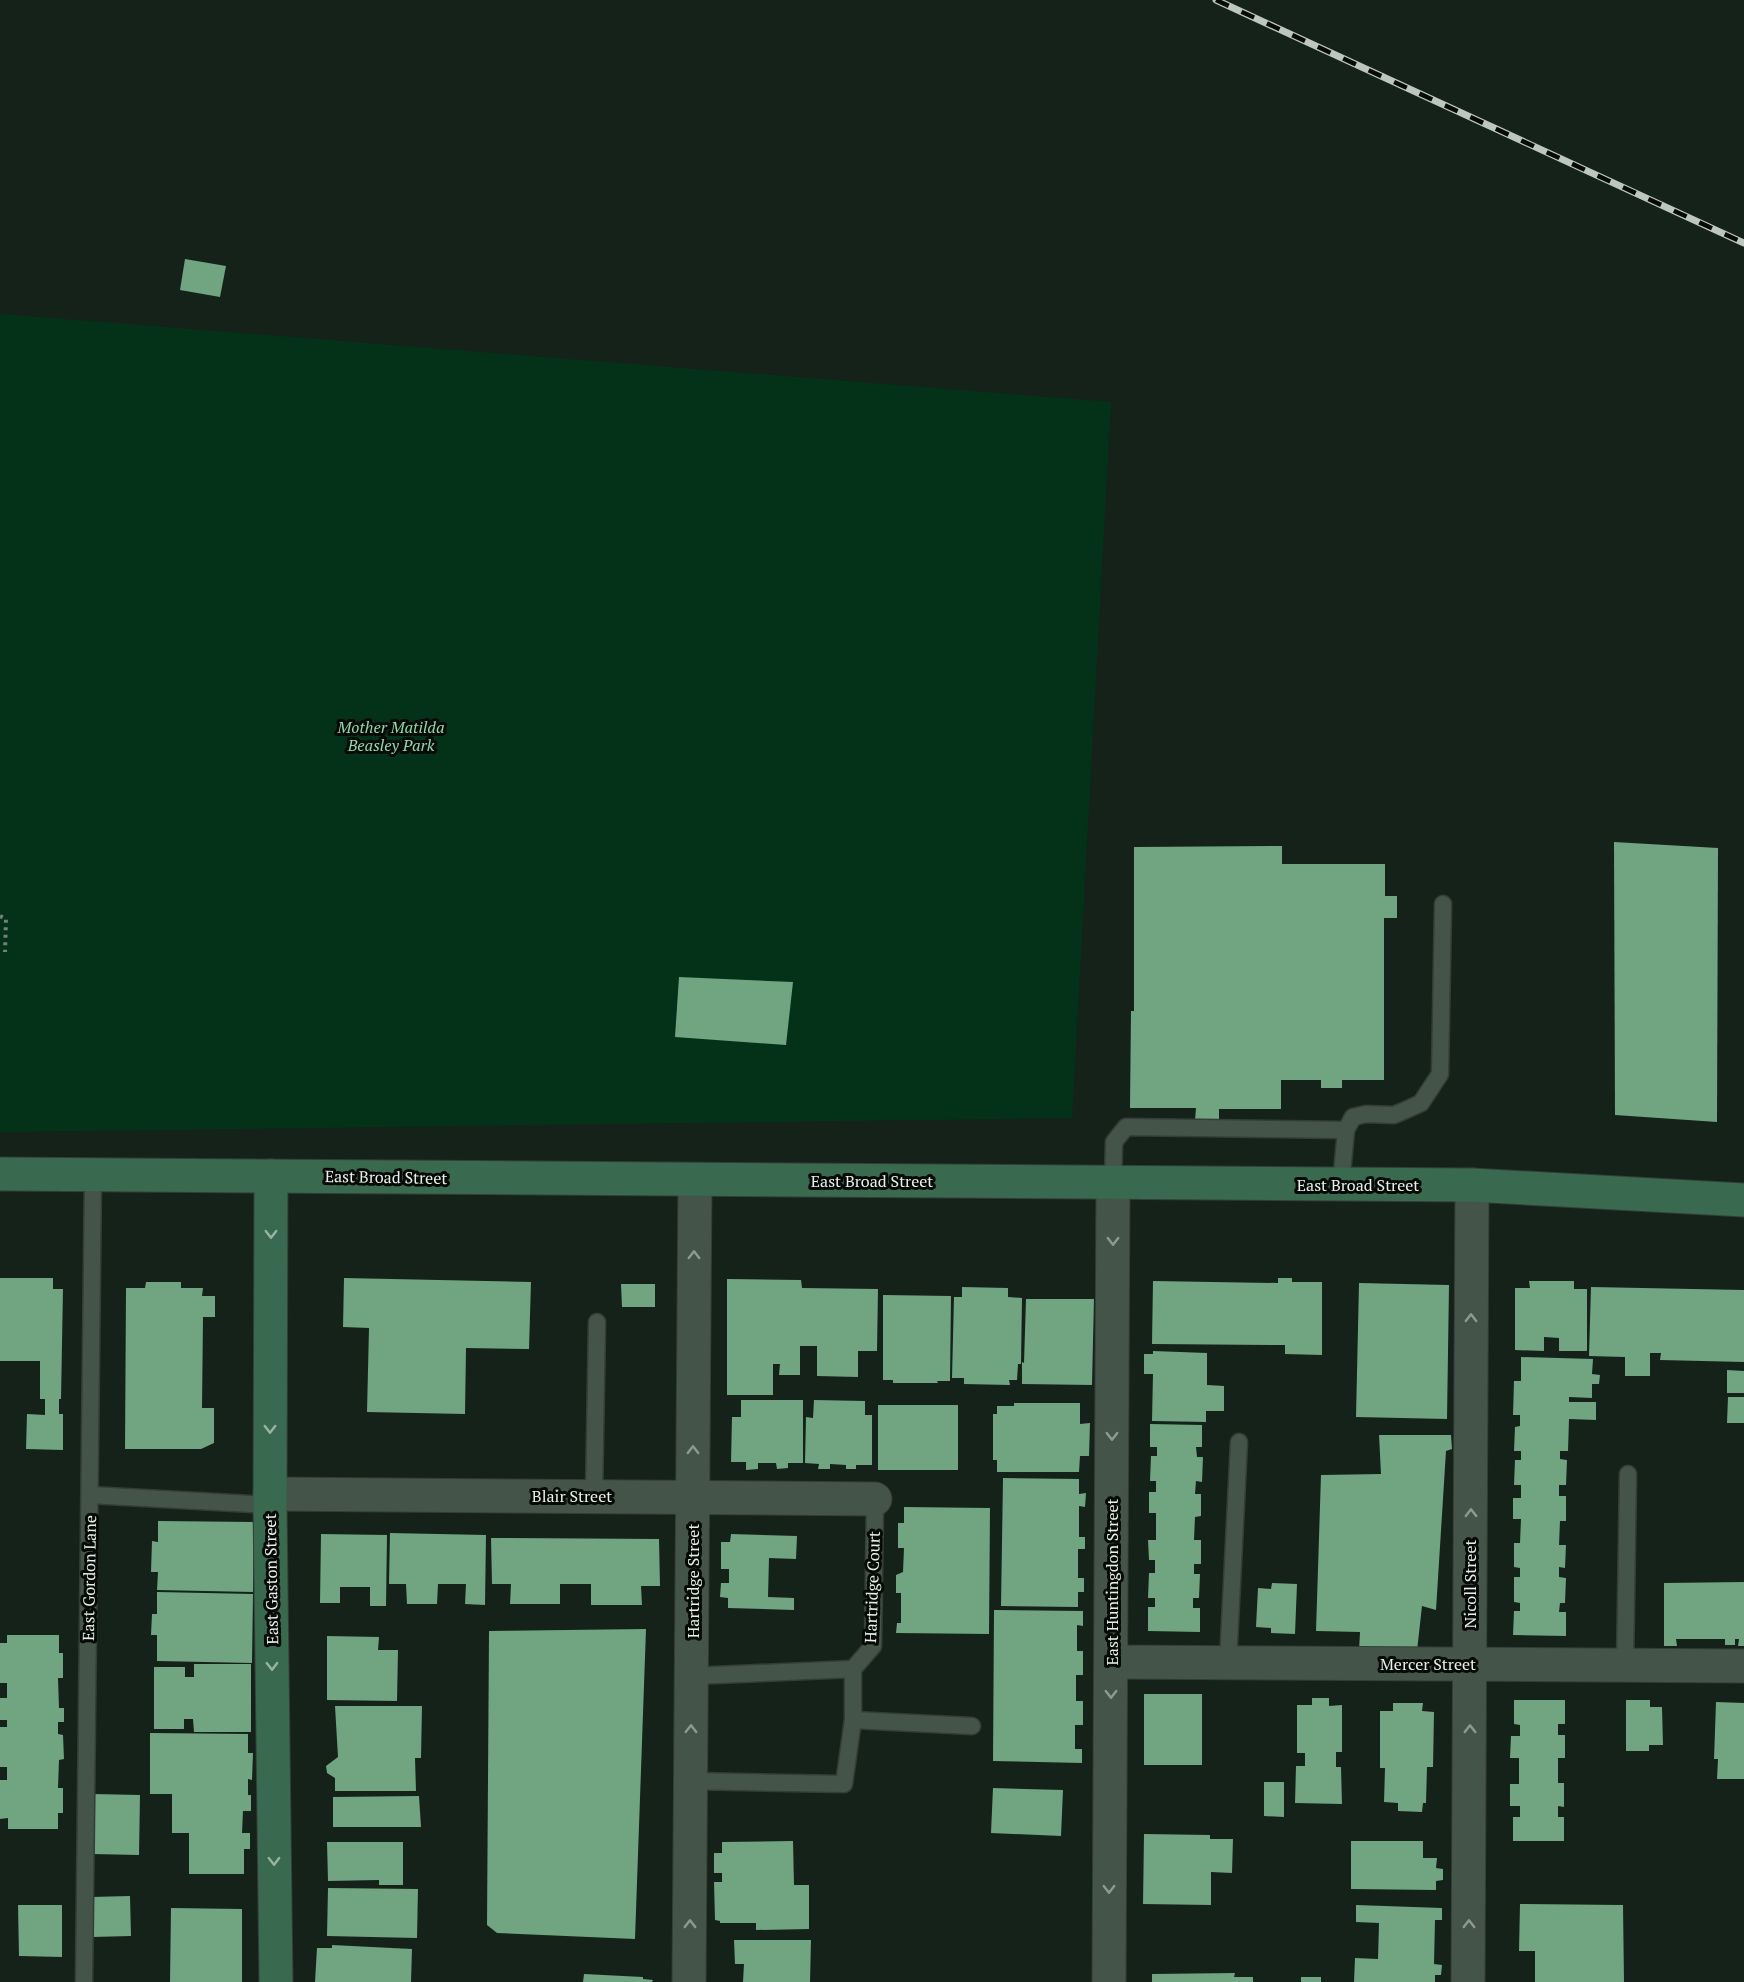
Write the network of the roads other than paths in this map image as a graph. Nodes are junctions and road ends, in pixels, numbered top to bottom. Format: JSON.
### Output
{"nodes":[{"id":1,"x":1443,"y":904,"type":"dead end"},
{"id":2,"x":1346,"y":1130,"type":"junction"},
{"id":3,"x":0,"y":1174,"type":"edge"},
{"id":4,"x":93,"y":1175,"type":"junction"},
{"id":5,"x":271,"y":1176,"type":"junction"},
{"id":6,"x":695,"y":1179,"type":"junction"},
{"id":7,"x":1113,"y":1182,"type":"junction"},
{"id":8,"x":1341,"y":1184,"type":"junction"},
{"id":9,"x":1472,"y":1185,"type":"junction"},
{"id":10,"x":1744,"y":1200,"type":"edge"},
{"id":11,"x":597,"y":1322,"type":"dead end"},
{"id":12,"x":1239,"y":1442,"type":"dead end"},
{"id":13,"x":1628,"y":1474,"type":"dead end"},
{"id":14,"x":90,"y":1495,"type":"junction"},
{"id":15,"x":594,"y":1496,"type":"junction"},
{"id":16,"x":693,"y":1497,"type":"junction"},
{"id":17,"x":270,"y":1499,"type":"junction"},
{"id":18,"x":874,"y":1499,"type":"joint"},
{"id":19,"x":1111,"y":1662,"type":"junction"},
{"id":20,"x":1228,"y":1663,"type":"junction"},
{"id":21,"x":1470,"y":1665,"type":"junction"},
{"id":22,"x":1625,"y":1665,"type":"junction"},
{"id":23,"x":1744,"y":1666,"type":"edge"},
{"id":24,"x":853,"y":1669,"type":"junction"},
{"id":25,"x":692,"y":1676,"type":"junction"},
{"id":26,"x":853,"y":1720,"type":"junction"},
{"id":27,"x":972,"y":1726,"type":"dead end"},
{"id":28,"x":691,"y":1781,"type":"junction"},
{"id":29,"x":84,"y":1982,"type":"edge"},
{"id":30,"x":276,"y":1982,"type":"edge"},
{"id":31,"x":689,"y":1982,"type":"edge"},
{"id":32,"x":1109,"y":1982,"type":"edge"},
{"id":33,"x":1468,"y":1982,"type":"edge"}],
"edges":[{"from":1,"to":2,"type":"lane"},
{"from":2,"to":7,"type":"lane"},
{"from":2,"to":8,"type":"lane"},
{"from":3,"to":4,"type":"main road","name":"East Broad Street"},
{"from":4,"to":5,"type":"main road","name":"East Broad Street"},
{"from":4,"to":14,"type":"lane","name":"East Gordon Lane"},
{"from":5,"to":6,"type":"main road","name":"East Broad Street"},
{"from":5,"to":17,"type":"main road","name":"East Gaston Street","one_way":true},
{"from":6,"to":7,"type":"main road","name":"East Broad Street"},
{"from":16,"to":6,"type":"street","name":"Hartridge Street","one_way":true},
{"from":7,"to":8,"type":"main road","name":"East Broad Street"},
{"from":7,"to":19,"type":"street","name":"East Huntingdon Street","one_way":true},
{"from":8,"to":9,"type":"main road","name":"East Broad Street"},
{"from":9,"to":10,"type":"main road","name":"East Broad Street"},
{"from":21,"to":9,"type":"street","name":"Nicoll Street","one_way":true},
{"from":11,"to":15,"type":"lane"},
{"from":12,"to":20,"type":"lane"},
{"from":13,"to":22,"type":"lane"},
{"from":14,"to":17,"type":"lane"},
{"from":14,"to":29,"type":"lane","name":"East Gordon Lane"},
{"from":15,"to":16,"type":"street","name":"Blair Street"},
{"from":15,"to":17,"type":"street","name":"Blair Street"},
{"from":16,"to":18,"type":"street","name":"Blair Street"},
{"from":16,"to":25,"type":"street","name":"Hartridge Street"},
{"from":17,"to":30,"type":"main road","name":"East Gaston Street","one_way":true},
{"from":18,"to":24,"type":"lane","name":"Hartridge Court"},
{"from":19,"to":20,"type":"street","name":"Mercer Street"},
{"from":19,"to":32,"type":"street","name":"East Huntingdon Street","one_way":true},
{"from":20,"to":21,"type":"street","name":"Mercer Street"},
{"from":21,"to":22,"type":"street","name":"Mercer Street"},
{"from":33,"to":21,"type":"street","name":"Nicoll Street","one_way":true},
{"from":22,"to":23,"type":"street","name":"Mercer Street"},
{"from":24,"to":25,"type":"lane"},
{"from":24,"to":26,"type":"lane"},
{"from":28,"to":25,"type":"street","name":"Hartridge Street","one_way":true},
{"from":26,"to":27,"type":"lane"},
{"from":26,"to":28,"type":"lane"},
{"from":31,"to":28,"type":"street","name":"Hartridge Street","one_way":true}]}
